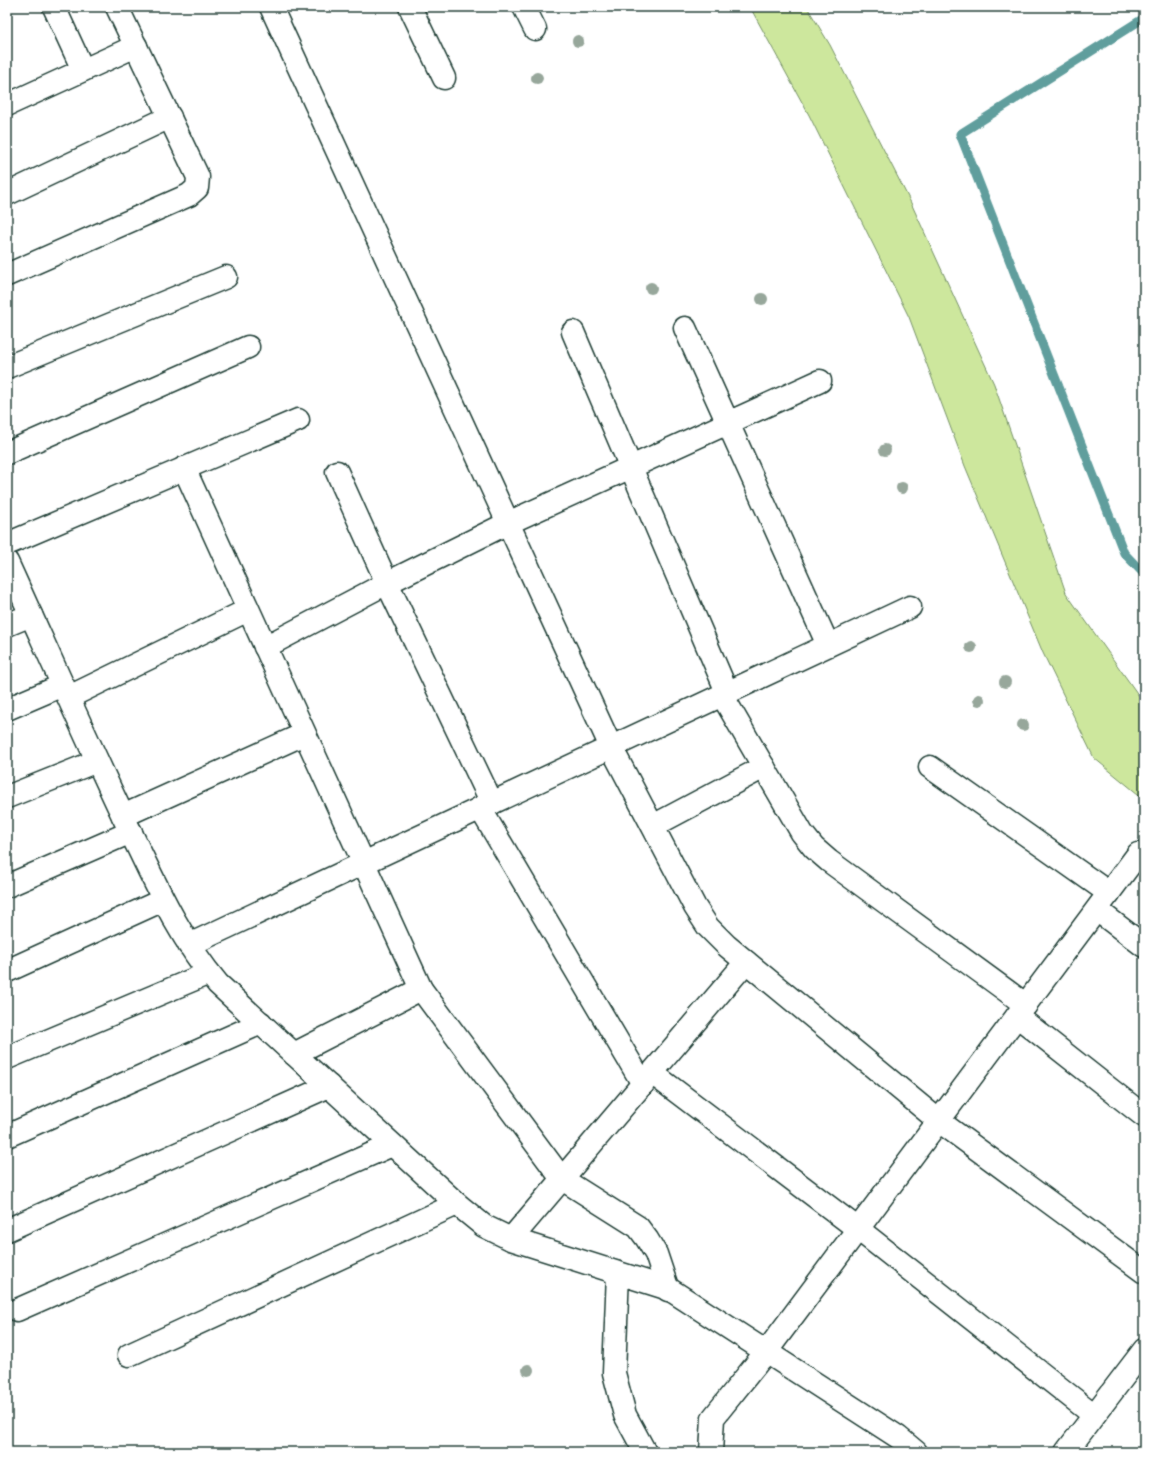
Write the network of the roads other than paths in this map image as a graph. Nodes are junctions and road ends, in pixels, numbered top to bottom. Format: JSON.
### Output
{"nodes":[{"id":1,"x":54,"y":7,"type":"edge"},
{"id":2,"x":117,"y":7,"type":"edge"},
{"id":3,"x":271,"y":7,"type":"edge"},
{"id":4,"x":410,"y":7,"type":"edge"},
{"id":5,"x":524,"y":7,"type":"edge"},
{"id":6,"x":535,"y":29,"type":"dead end"},
{"id":7,"x":136,"y":46,"type":"junction"},
{"id":8,"x":83,"y":70,"type":"junction"},
{"id":9,"x":444,"y":78,"type":"dead end"},
{"id":10,"x":7,"y":105,"type":"edge"},
{"id":11,"x":170,"y":117,"type":"junction"},
{"id":12,"x":7,"y":194,"type":"edge"},
{"id":13,"x":7,"y":275,"type":"edge"},
{"id":14,"x":226,"y":277,"type":"dead end"},
{"id":15,"x":685,"y":328,"type":"dead end"},
{"id":16,"x":573,"y":332,"type":"dead end"},
{"id":17,"x":248,"y":347,"type":"dead end"},
{"id":18,"x":7,"y":367,"type":"edge"},
{"id":19,"x":820,"y":381,"type":"dead end"},
{"id":20,"x":298,"y":420,"type":"dead end"},
{"id":21,"x":728,"y":424,"type":"junction"},
{"id":22,"x":7,"y":453,"type":"edge"},
{"id":23,"x":631,"y":467,"type":"junction"},
{"id":24,"x":184,"y":468,"type":"junction"},
{"id":25,"x":337,"y":472,"type":"dead end"},
{"id":26,"x":508,"y":523,"type":"junction"},
{"id":27,"x":7,"y":544,"type":"edge"},
{"id":28,"x":7,"y":562,"type":"edge"},
{"id":29,"x":387,"y":583,"type":"junction"},
{"id":30,"x":910,"y":607,"type":"dead end"},
{"id":31,"x":248,"y":610,"type":"junction"},
{"id":32,"x":31,"y":615,"type":"junction"},
{"id":33,"x":7,"y":626,"type":"edge"},
{"id":34,"x":828,"y":645,"type":"junction"},
{"id":35,"x":265,"y":647,"type":"junction"},
{"id":36,"x":66,"y":691,"type":"junction"},
{"id":37,"x":725,"y":694,"type":"junction"},
{"id":38,"x":7,"y":709,"type":"edge"},
{"id":39,"x":304,"y":734,"type":"junction"},
{"id":40,"x":611,"y":747,"type":"junction"},
{"id":41,"x":96,"y":761,"type":"junction"},
{"id":42,"x":764,"y":767,"type":"junction"},
{"id":43,"x":930,"y":767,"type":"dead end"},
{"id":44,"x":7,"y":797,"type":"edge"},
{"id":45,"x":486,"y":805,"type":"junction"},
{"id":46,"x":127,"y":824,"type":"junction"},
{"id":47,"x":653,"y":826,"type":"junction"},
{"id":48,"x":1138,"y":854,"type":"dead end"},
{"id":49,"x":363,"y":863,"type":"junction"},
{"id":50,"x":7,"y":886,"type":"edge"},
{"id":51,"x":163,"y":900,"type":"junction"},
{"id":52,"x":1103,"y":902,"type":"junction"},
{"id":53,"x":189,"y":945,"type":"junction"},
{"id":54,"x":1144,"y":946,"type":"edge"},
{"id":55,"x":746,"y":962,"type":"junction"},
{"id":56,"x":7,"y":971,"type":"edge"},
{"id":57,"x":209,"y":973,"type":"junction"},
{"id":58,"x":421,"y":989,"type":"junction"},
{"id":59,"x":1021,"y":1011,"type":"junction"},
{"id":60,"x":261,"y":1023,"type":"junction"},
{"id":61,"x":294,"y":1054,"type":"junction"},
{"id":62,"x":7,"y":1058,"type":"edge"},
{"id":63,"x":647,"y":1078,"type":"junction"},
{"id":64,"x":329,"y":1086,"type":"junction"},
{"id":65,"x":1144,"y":1116,"type":"edge"},
{"id":66,"x":939,"y":1121,"type":"junction"},
{"id":67,"x":7,"y":1136,"type":"edge"},
{"id":68,"x":392,"y":1144,"type":"junction"},
{"id":69,"x":562,"y":1179,"type":"junction"},
{"id":70,"x":457,"y":1204,"type":"junction"},
{"id":71,"x":858,"y":1229,"type":"junction"},
{"id":72,"x":7,"y":1230,"type":"edge"},
{"id":73,"x":511,"y":1239,"type":"junction"},
{"id":74,"x":1144,"y":1272,"type":"edge"},
{"id":75,"x":618,"y":1273,"type":"junction"},
{"id":76,"x":668,"y":1290,"type":"junction"},
{"id":77,"x":17,"y":1310,"type":"dead end"},
{"id":78,"x":1144,"y":1350,"type":"edge"},
{"id":79,"x":766,"y":1352,"type":"junction"},
{"id":80,"x":129,"y":1355,"type":"dead end"},
{"id":81,"x":1094,"y":1415,"type":"junction"},
{"id":82,"x":645,"y":1452,"type":"edge"},
{"id":83,"x":711,"y":1452,"type":"edge"},
{"id":84,"x":916,"y":1452,"type":"edge"},
{"id":85,"x":1066,"y":1452,"type":"edge"}],
"edges":[{"from":1,"to":8,"type":"street"},
{"from":2,"to":7,"type":"street"},
{"from":3,"to":26,"type":"street"},
{"from":4,"to":9,"type":"street"},
{"from":5,"to":6,"type":"street"},
{"from":7,"to":8,"type":"street"},
{"from":7,"to":11,"type":"street"},
{"from":8,"to":10,"type":"street"},
{"from":11,"to":12,"type":"street"},
{"from":11,"to":13,"type":"street"},
{"from":14,"to":18,"type":"street"},
{"from":15,"to":21,"type":"street"},
{"from":16,"to":23,"type":"street"},
{"from":17,"to":22,"type":"street"},
{"from":19,"to":21,"type":"street"},
{"from":20,"to":24,"type":"street"},
{"from":21,"to":23,"type":"street"},
{"from":21,"to":34,"type":"street"},
{"from":23,"to":26,"type":"street"},
{"from":23,"to":37,"type":"street"},
{"from":24,"to":27,"type":"street"},
{"from":24,"to":31,"type":"street"},
{"from":25,"to":29,"type":"street"},
{"from":26,"to":29,"type":"street"},
{"from":26,"to":40,"type":"street"},
{"from":28,"to":32,"type":"street"},
{"from":29,"to":35,"type":"street"},
{"from":29,"to":45,"type":"street"},
{"from":30,"to":34,"type":"street"},
{"from":31,"to":35,"type":"street"},
{"from":31,"to":36,"type":"street"},
{"from":32,"to":33,"type":"street"},
{"from":32,"to":36,"type":"street"},
{"from":34,"to":37,"type":"street"},
{"from":35,"to":39,"type":"street"},
{"from":36,"to":38,"type":"street"},
{"from":36,"to":41,"type":"street"},
{"from":37,"to":40,"type":"street"},
{"from":37,"to":42,"type":"street"},
{"from":39,"to":46,"type":"street"},
{"from":39,"to":49,"type":"street"},
{"from":40,"to":45,"type":"street"},
{"from":40,"to":47,"type":"street"},
{"from":41,"to":44,"type":"street"},
{"from":41,"to":46,"type":"street"},
{"from":42,"to":47,"type":"street"},
{"from":42,"to":59,"type":"street"},
{"from":43,"to":52,"type":"street"},
{"from":45,"to":49,"type":"street"},
{"from":45,"to":63,"type":"street"},
{"from":46,"to":50,"type":"street"},
{"from":46,"to":51,"type":"street"},
{"from":47,"to":55,"type":"street"},
{"from":48,"to":52,"type":"street"},
{"from":49,"to":53,"type":"street"},
{"from":49,"to":58,"type":"street"},
{"from":51,"to":53,"type":"street"},
{"from":51,"to":56,"type":"street"},
{"from":52,"to":54,"type":"street"},
{"from":52,"to":59,"type":"street"},
{"from":53,"to":57,"type":"street"},
{"from":55,"to":63,"type":"street"},
{"from":55,"to":66,"type":"street"},
{"from":57,"to":60,"type":"street"},
{"from":57,"to":62,"type":"street"},
{"from":58,"to":61,"type":"street"},
{"from":58,"to":69,"type":"street"},
{"from":59,"to":65,"type":"street"},
{"from":59,"to":66,"type":"street"},
{"from":60,"to":61,"type":"street"},
{"from":60,"to":67,"type":"street"},
{"from":61,"to":64,"type":"street"},
{"from":63,"to":69,"type":"street"},
{"from":63,"to":71,"type":"street"},
{"from":64,"to":68,"type":"street"},
{"from":64,"to":72,"type":"street"},
{"from":66,"to":71,"type":"street"},
{"from":66,"to":74,"type":"street"},
{"from":68,"to":70,"type":"street"},
{"from":68,"to":77,"type":"street"},
{"from":69,"to":73,"type":"street"},
{"from":69,"to":76,"type":"street"},
{"from":70,"to":73,"type":"street"},
{"from":70,"to":80,"type":"street"},
{"from":71,"to":79,"type":"street"},
{"from":71,"to":81,"type":"street"},
{"from":73,"to":75,"type":"street"},
{"from":75,"to":76,"type":"street"},
{"from":75,"to":82,"type":"street"},
{"from":76,"to":79,"type":"street"},
{"from":78,"to":81,"type":"street"},
{"from":79,"to":83,"type":"street"},
{"from":79,"to":84,"type":"street"},
{"from":81,"to":85,"type":"street"}]}
